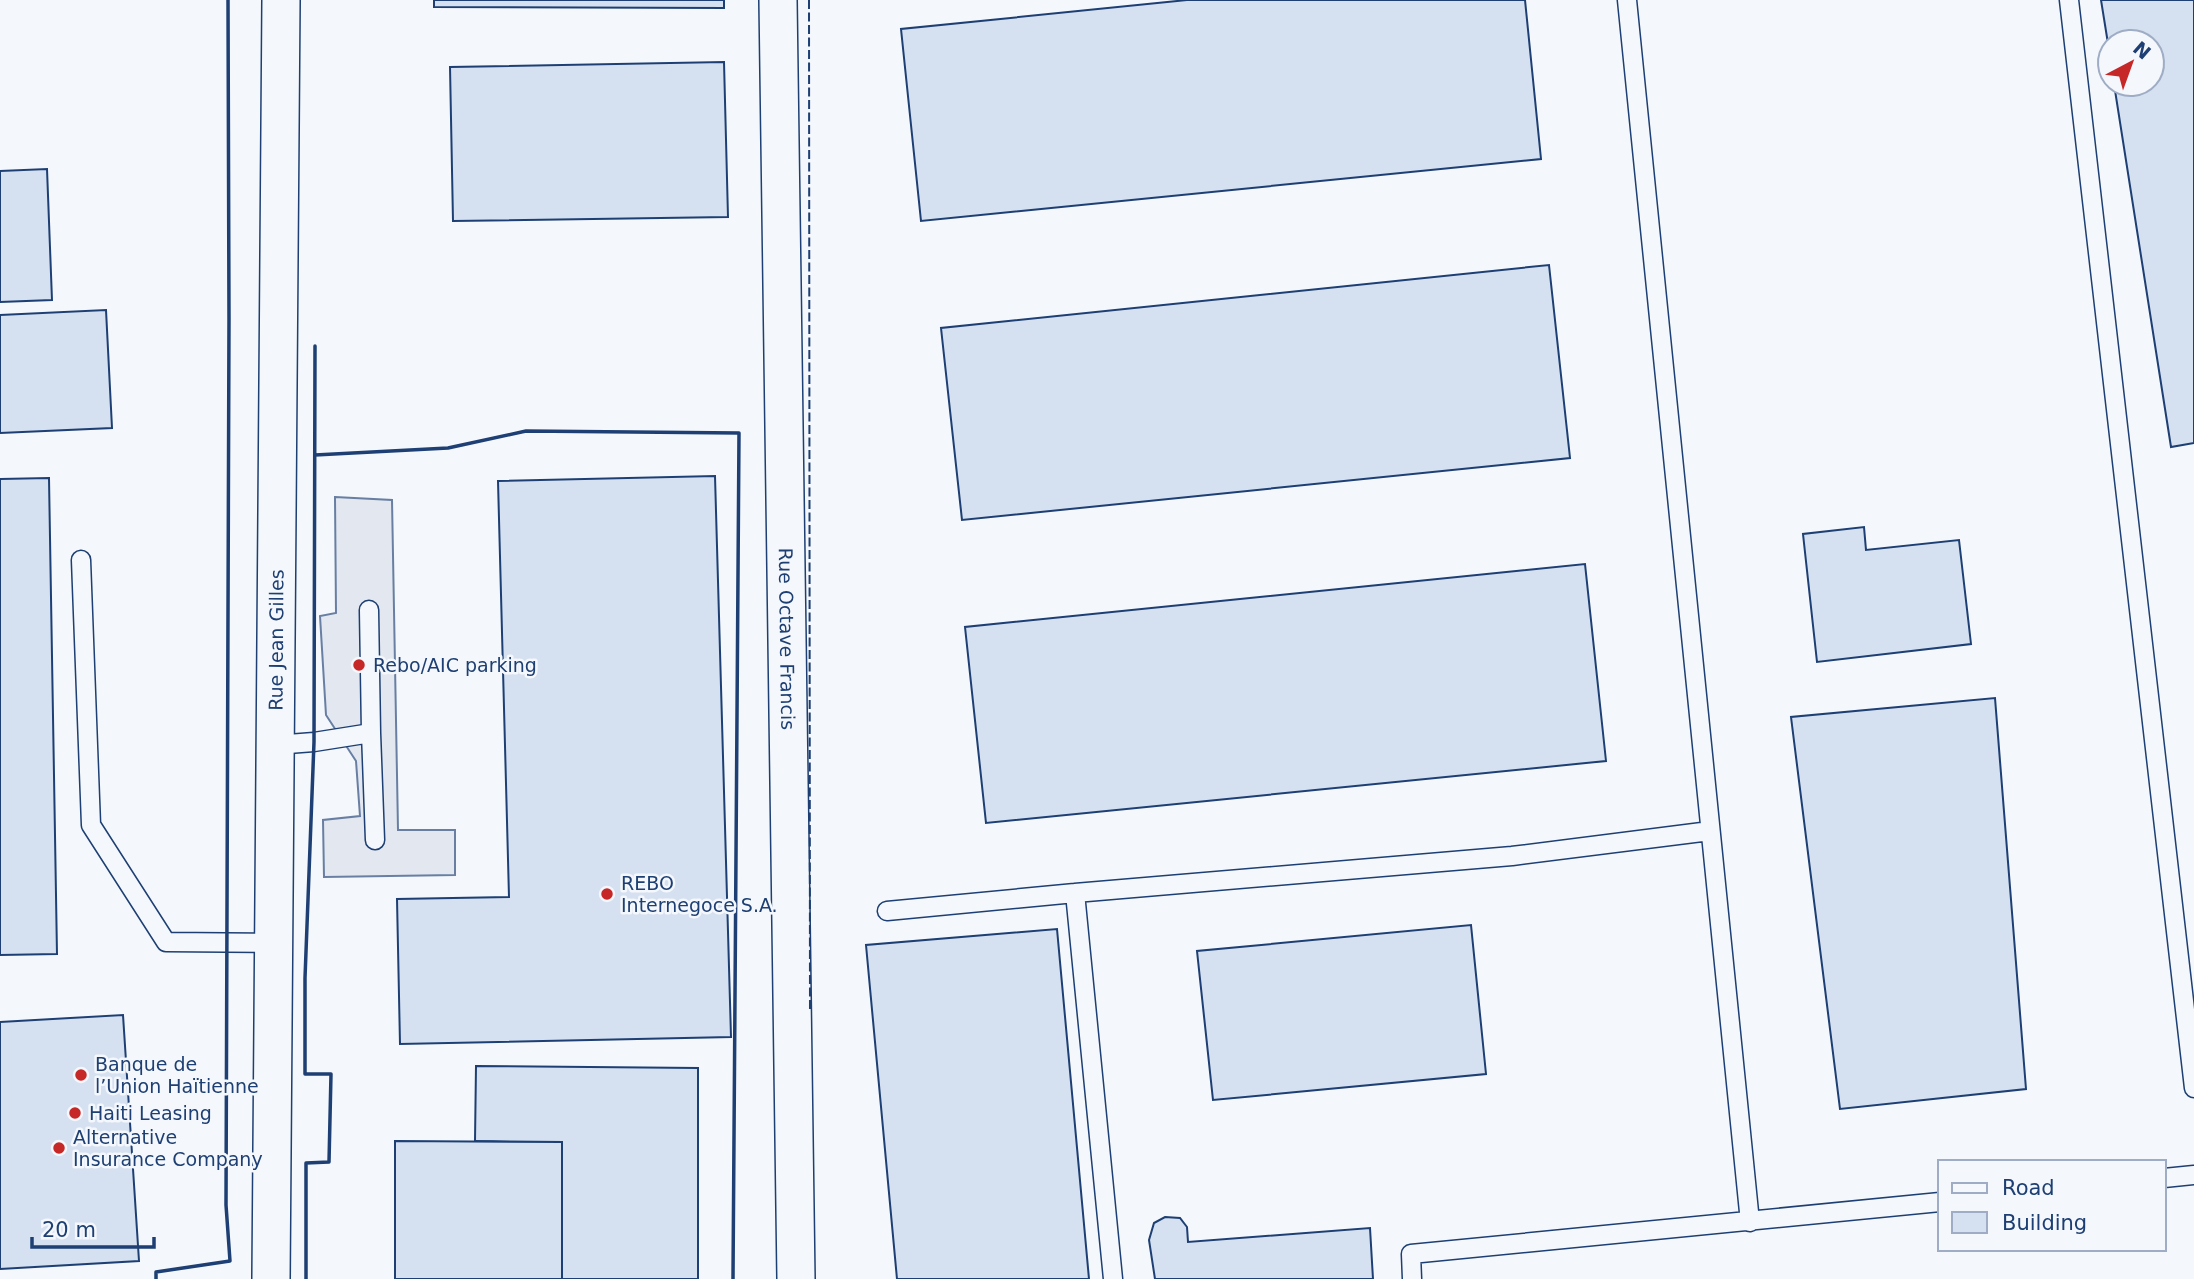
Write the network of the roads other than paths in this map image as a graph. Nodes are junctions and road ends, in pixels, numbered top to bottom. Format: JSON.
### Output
{"nodes":[{"id":1,"x":281,"y":0,"type":"edge"},
{"id":2,"x":778,"y":0,"type":"edge"},
{"id":3,"x":1627,"y":0,"type":"edge"},
{"id":4,"x":2069,"y":0,"type":"edge"},
{"id":5,"x":81,"y":560,"type":"dead end"},
{"id":6,"x":369,"y":610,"type":"dead end"},
{"id":7,"x":371,"y":733,"type":"junction"},
{"id":8,"x":275,"y":745,"type":"junction"},
{"id":9,"x":1710,"y":831,"type":"junction"},
{"id":10,"x":375,"y":840,"type":"dead end"},
{"id":11,"x":1075,"y":893,"type":"junction"},
{"id":12,"x":887,"y":911,"type":"dead end"},
{"id":13,"x":274,"y":943,"type":"junction"},
{"id":14,"x":2194,"y":1088,"type":"edge"},
{"id":15,"x":2194,"y":1175,"type":"edge"},
{"id":16,"x":2166,"y":1178,"type":"edge"},
{"id":17,"x":1938,"y":1202,"type":"edge"},
{"id":18,"x":1750,"y":1222,"type":"junction"},
{"id":19,"x":271,"y":1279,"type":"edge"},
{"id":20,"x":796,"y":1279,"type":"edge"},
{"id":21,"x":1113,"y":1279,"type":"edge"},
{"id":22,"x":1412,"y":1279,"type":"edge"}],
"edges":[{"from":1,"to":8,"type":"street","name":"Rue Jean Gilles"},
{"from":2,"to":20,"type":"street","name":"Rue Octave Francis"},
{"from":3,"to":9,"type":"lane"},
{"from":4,"to":14,"type":"lane"},
{"from":5,"to":13,"type":"lane"},
{"from":6,"to":7,"type":"lane"},
{"from":7,"to":8,"type":"lane"},
{"from":7,"to":10,"type":"lane"},
{"from":8,"to":13,"type":"street","name":"Rue Jean Gilles"},
{"from":9,"to":11,"type":"lane"},
{"from":9,"to":18,"type":"lane"},
{"from":11,"to":12,"type":"lane"},
{"from":11,"to":21,"type":"lane"},
{"from":13,"to":19,"type":"street","name":"Rue Jean Gilles"},
{"from":15,"to":16,"type":"lane"},
{"from":17,"to":18,"type":"lane"},
{"from":18,"to":22,"type":"lane"}]}
